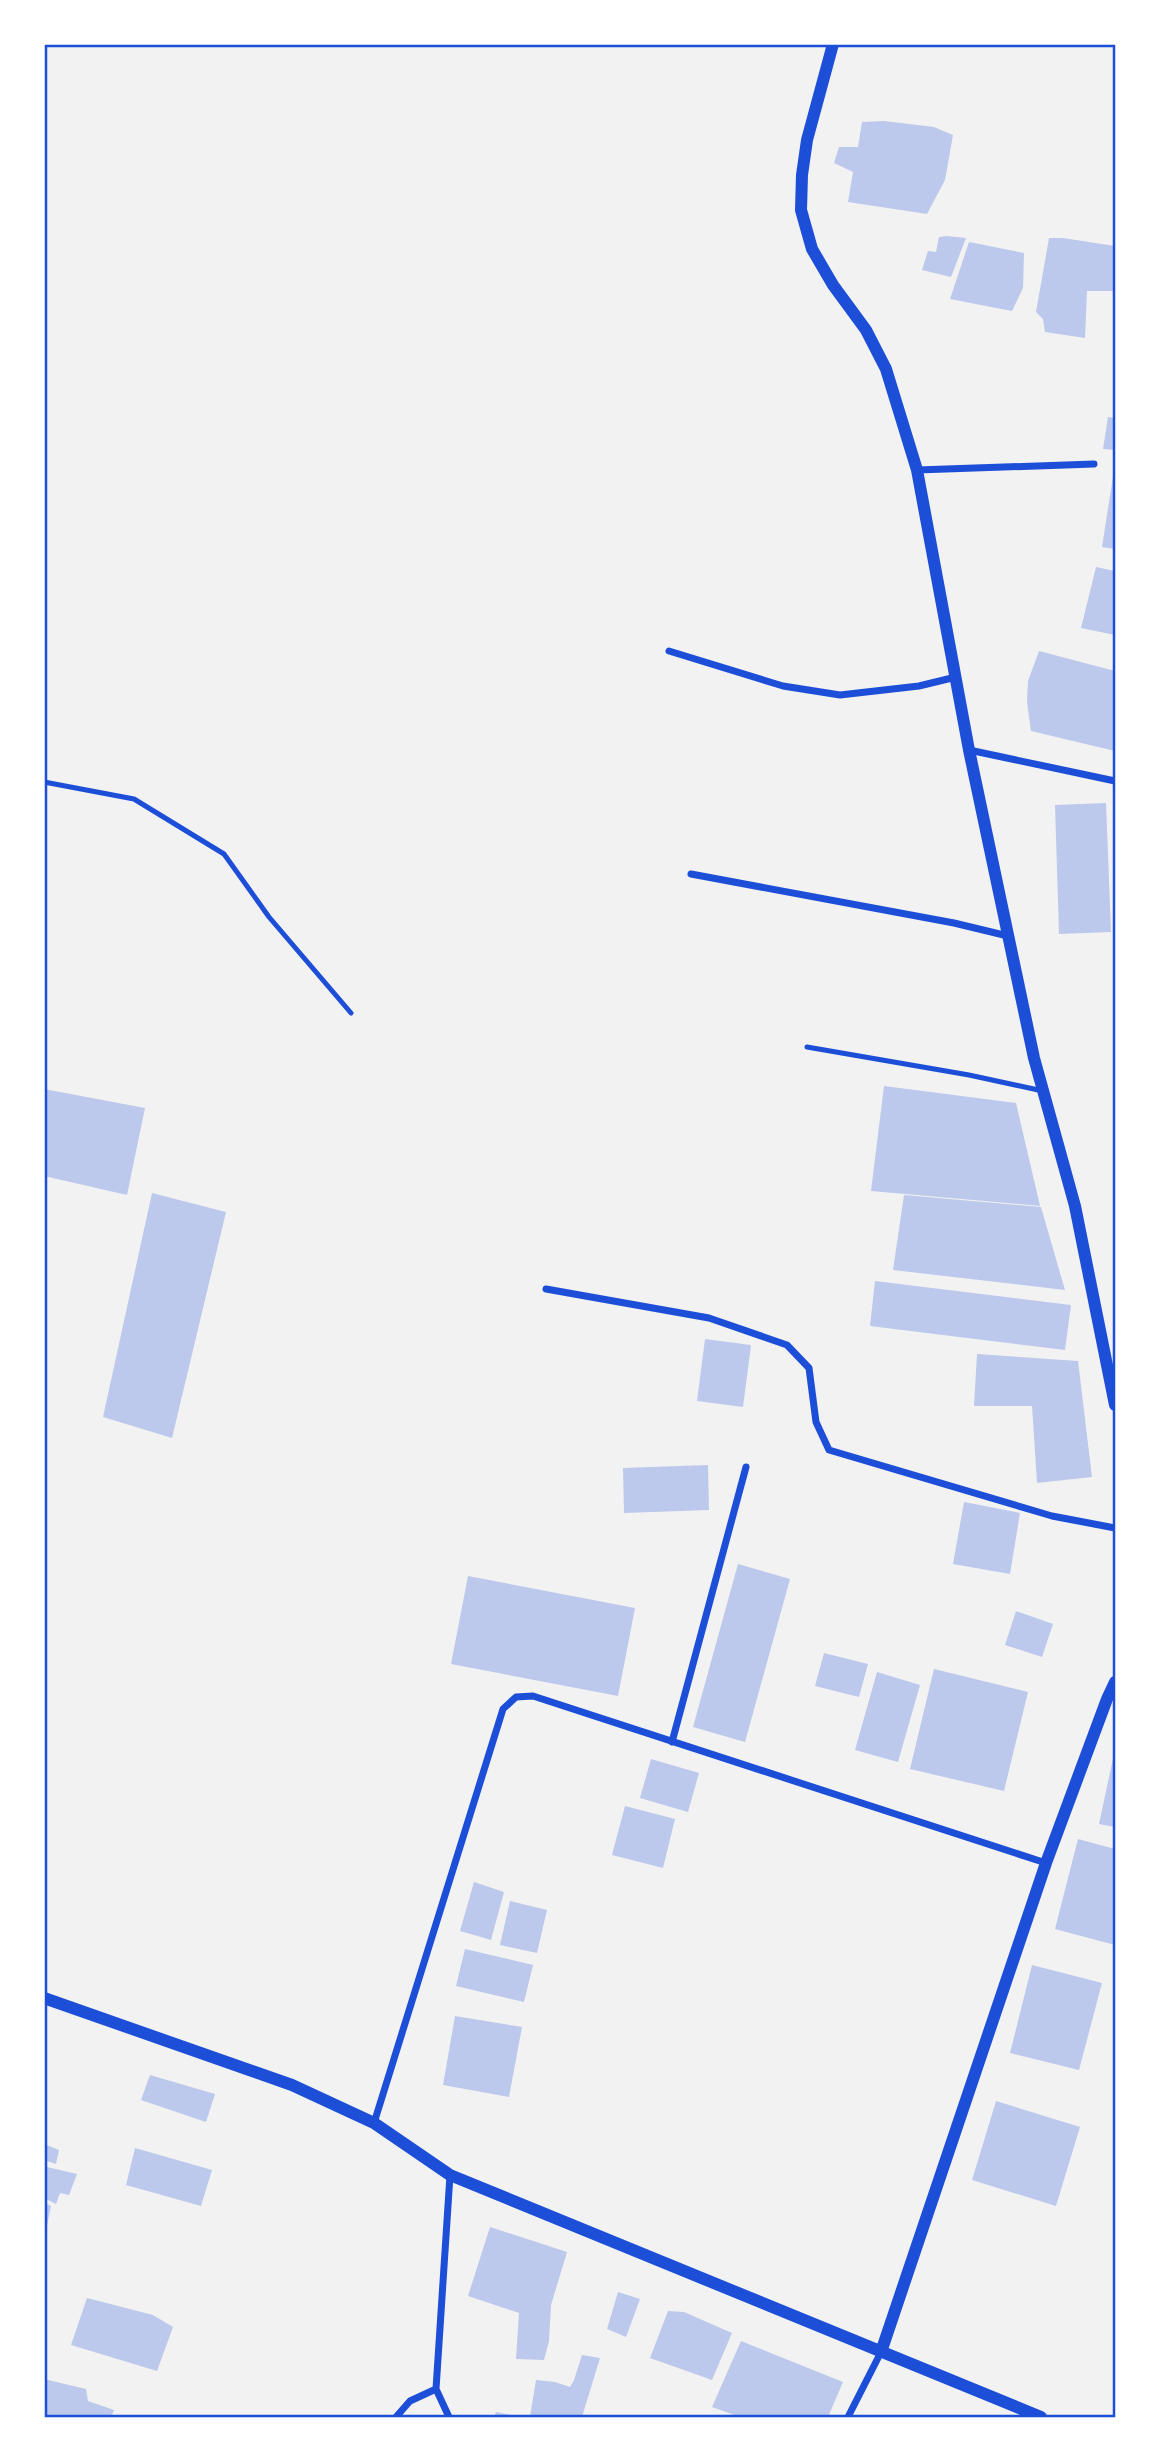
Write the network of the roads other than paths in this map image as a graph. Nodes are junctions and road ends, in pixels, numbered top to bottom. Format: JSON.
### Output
{"nodes":[{"id":1,"x":833,"y":44,"type":"edge"},
{"id":2,"x":1094,"y":464,"type":"dead end"},
{"id":3,"x":917,"y":470,"type":"junction"},
{"id":4,"x":669,"y":651,"type":"dead end"},
{"id":5,"x":956,"y":677,"type":"junction"},
{"id":6,"x":969,"y":750,"type":"junction"},
{"id":7,"x":1115,"y":781,"type":"edge"},
{"id":8,"x":44,"y":782,"type":"edge"},
{"id":9,"x":691,"y":874,"type":"dead end"},
{"id":10,"x":1009,"y":936,"type":"junction"},
{"id":11,"x":351,"y":1013,"type":"dead end"},
{"id":12,"x":807,"y":1047,"type":"dead end"},
{"id":13,"x":1043,"y":1091,"type":"junction"},
{"id":14,"x":545,"y":1289,"type":"dead end"},
{"id":15,"x":1115,"y":1405,"type":"edge"},
{"id":16,"x":746,"y":1467,"type":"dead end"},
{"id":17,"x":1115,"y":1528,"type":"edge"},
{"id":18,"x":1115,"y":1682,"type":"edge"},
{"id":19,"x":672,"y":1742,"type":"junction"},
{"id":20,"x":1046,"y":1863,"type":"junction"},
{"id":21,"x":44,"y":1998,"type":"edge"},
{"id":22,"x":374,"y":2123,"type":"junction"},
{"id":23,"x":450,"y":2175,"type":"junction"},
{"id":24,"x":881,"y":2352,"type":"junction"},
{"id":25,"x":436,"y":2389,"type":"junction"},
{"id":26,"x":396,"y":2417,"type":"edge"},
{"id":27,"x":449,"y":2417,"type":"edge"},
{"id":28,"x":848,"y":2417,"type":"edge"},
{"id":29,"x":1041,"y":2417,"type":"edge"}],
"edges":[{"from":1,"to":3,"type":"street"},
{"from":2,"to":3,"type":"street"},
{"from":3,"to":5,"type":"street"},
{"from":4,"to":5,"type":"street"},
{"from":5,"to":6,"type":"street"},
{"from":6,"to":7,"type":"street"},
{"from":6,"to":10,"type":"street"},
{"from":8,"to":11,"type":"lane"},
{"from":9,"to":10,"type":"street"},
{"from":10,"to":13,"type":"street"},
{"from":12,"to":13,"type":"lane"},
{"from":13,"to":15,"type":"street"},
{"from":14,"to":17,"type":"street"},
{"from":16,"to":19,"type":"street"},
{"from":18,"to":20,"type":"street"},
{"from":19,"to":20,"type":"street"},
{"from":19,"to":22,"type":"street"},
{"from":20,"to":24,"type":"street"},
{"from":21,"to":22,"type":"street"},
{"from":22,"to":23,"type":"street"},
{"from":23,"to":24,"type":"street"},
{"from":23,"to":25,"type":"street"},
{"from":24,"to":28,"type":"street"},
{"from":24,"to":29,"type":"street"},
{"from":25,"to":26,"type":"street"},
{"from":25,"to":27,"type":"street"}]}
